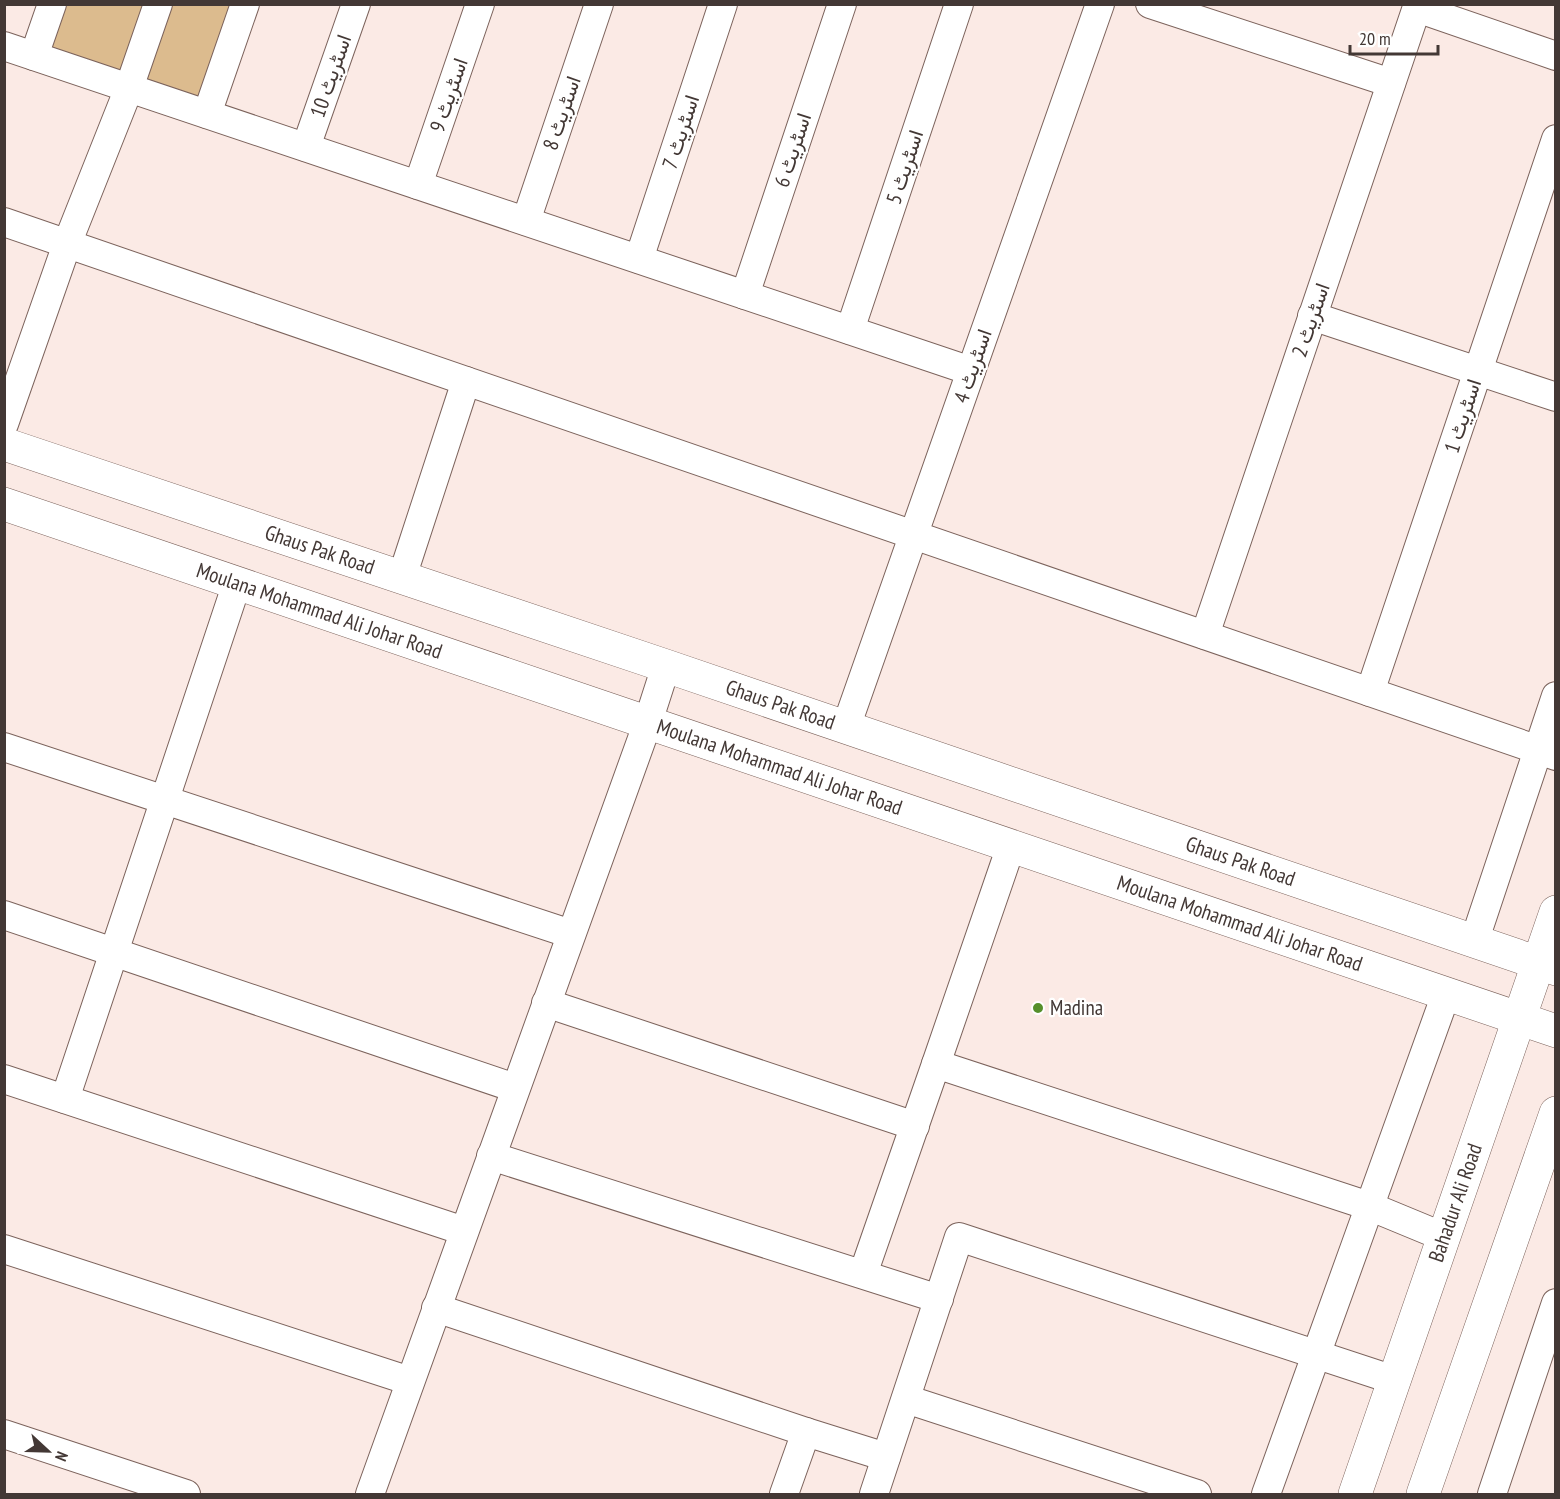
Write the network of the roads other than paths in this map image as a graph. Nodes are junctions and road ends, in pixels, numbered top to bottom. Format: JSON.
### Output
{"nodes":[{"id":1,"x":52,"y":4,"type":"edge"},
{"id":2,"x":158,"y":4,"type":"edge"},
{"id":3,"x":245,"y":4,"type":"edge"},
{"id":4,"x":356,"y":4,"type":"edge"},
{"id":5,"x":480,"y":4,"type":"edge"},
{"id":6,"x":599,"y":4,"type":"edge"},
{"id":7,"x":723,"y":4,"type":"edge"},
{"id":8,"x":842,"y":4,"type":"edge"},
{"id":9,"x":959,"y":4,"type":"edge"},
{"id":10,"x":1100,"y":4,"type":"edge"},
{"id":11,"x":1150,"y":4,"type":"edge"},
{"id":12,"x":1417,"y":6,"type":"edge"},
{"id":13,"x":1221,"y":15,"type":"edge"},
{"id":14,"x":4,"y":46,"type":"edge"},
{"id":15,"x":34,"y":56,"type":"junction"},
{"id":16,"x":1556,"y":56,"type":"edge"},
{"id":17,"x":1391,"y":82,"type":"junction"},
{"id":18,"x":129,"y":88,"type":"junction"},
{"id":19,"x":207,"y":114,"type":"junction"},
{"id":20,"x":1556,"y":139,"type":"edge"},
{"id":21,"x":306,"y":147,"type":"junction"},
{"id":22,"x":418,"y":184,"type":"junction"},
{"id":23,"x":526,"y":221,"type":"junction"},
{"id":24,"x":4,"y":222,"type":"edge"},
{"id":25,"x":67,"y":244,"type":"junction"},
{"id":26,"x":639,"y":259,"type":"junction"},
{"id":27,"x":745,"y":295,"type":"junction"},
{"id":28,"x":1312,"y":316,"type":"junction"},
{"id":29,"x":850,"y":330,"type":"junction"},
{"id":30,"x":971,"y":371,"type":"junction"},
{"id":31,"x":1478,"y":371,"type":"junction"},
{"id":32,"x":466,"y":381,"type":"junction"},
{"id":33,"x":1556,"y":397,"type":"edge"},
{"id":34,"x":4,"y":424,"type":"edge"},
{"id":35,"x":4,"y":444,"type":"edge"},
{"id":36,"x":4,"y":504,"type":"edge"},
{"id":37,"x":913,"y":535,"type":"junction"},
{"id":38,"x":402,"y":577,"type":"junction"},
{"id":39,"x":237,"y":583,"type":"junction"},
{"id":40,"x":1205,"y":635,"type":"junction"},
{"id":41,"x":666,"y":666,"type":"junction"},
{"id":42,"x":1370,"y":692,"type":"junction"},
{"id":43,"x":1556,"y":696,"type":"edge"},
{"id":44,"x":648,"y":722,"type":"junction"},
{"id":45,"x":846,"y":727,"type":"junction"},
{"id":46,"x":4,"y":747,"type":"edge"},
{"id":47,"x":1546,"y":753,"type":"edge"},
{"id":48,"x":164,"y":800,"type":"junction"},
{"id":49,"x":1011,"y":846,"type":"junction"},
{"id":50,"x":1556,"y":912,"type":"edge"},
{"id":51,"x":4,"y":915,"type":"edge"},
{"id":52,"x":571,"y":934,"type":"junction"},
{"id":53,"x":1474,"y":942,"type":"junction"},
{"id":54,"x":114,"y":952,"type":"junction"},
{"id":55,"x":1547,"y":966,"type":"edge"},
{"id":56,"x":1446,"y":994,"type":"junction"},
{"id":57,"x":546,"y":1003,"type":"junction"},
{"id":58,"x":1519,"y":1018,"type":"junction"},
{"id":59,"x":1556,"y":1031,"type":"edge"},
{"id":60,"x":936,"y":1064,"type":"junction"},
{"id":61,"x":4,"y":1079,"type":"edge"},
{"id":62,"x":515,"y":1088,"type":"junction"},
{"id":63,"x":65,"y":1099,"type":"junction"},
{"id":64,"x":1556,"y":1113,"type":"edge"},
{"id":65,"x":915,"y":1126,"type":"junction"},
{"id":66,"x":491,"y":1156,"type":"junction"},
{"id":67,"x":1369,"y":1206,"type":"junction"},
{"id":68,"x":464,"y":1231,"type":"junction"},
{"id":69,"x":1444,"y":1237,"type":"junction"},
{"id":70,"x":4,"y":1249,"type":"edge"},
{"id":71,"x":863,"y":1274,"type":"junction"},
{"id":72,"x":939,"y":1299,"type":"junction"},
{"id":73,"x":1556,"y":1303,"type":"edge"},
{"id":74,"x":436,"y":1308,"type":"junction"},
{"id":75,"x":1317,"y":1354,"type":"junction"},
{"id":76,"x":1394,"y":1380,"type":"junction"},
{"id":77,"x":410,"y":1381,"type":"junction"},
{"id":78,"x":906,"y":1399,"type":"junction"},
{"id":79,"x":806,"y":1432,"type":"junction"},
{"id":80,"x":4,"y":1434,"type":"edge"},
{"id":81,"x":886,"y":1457,"type":"junction"},
{"id":82,"x":186,"y":1494,"type":"edge"},
{"id":83,"x":370,"y":1494,"type":"edge"},
{"id":84,"x":784,"y":1494,"type":"edge"},
{"id":85,"x":874,"y":1494,"type":"edge"},
{"id":86,"x":1197,"y":1494,"type":"edge"},
{"id":87,"x":1266,"y":1494,"type":"edge"},
{"id":88,"x":1355,"y":1494,"type":"edge"},
{"id":89,"x":1423,"y":1494,"type":"edge"},
{"id":90,"x":1492,"y":1494,"type":"edge"}],
"edges":[{"from":1,"to":15,"type":"street"},
{"from":2,"to":18,"type":"street"},
{"from":3,"to":19,"type":"street"},
{"from":4,"to":21,"type":"street","name":"اسٹریٹ 10"},
{"from":5,"to":22,"type":"street","name":"اسٹریٹ 9"},
{"from":6,"to":23,"type":"street","name":"اسٹریٹ 8"},
{"from":7,"to":26,"type":"street","name":"اسٹریٹ 7"},
{"from":8,"to":27,"type":"street","name":"اسٹریٹ 6"},
{"from":9,"to":29,"type":"street","name":"اسٹریٹ 5"},
{"from":10,"to":30,"type":"street","name":"اسٹریٹ 4"},
{"from":11,"to":13,"type":"street"},
{"from":12,"to":16,"type":"street"},
{"from":12,"to":17,"type":"street","name":"اسٹریٹ 2"},
{"from":13,"to":17,"type":"street"},
{"from":14,"to":15,"type":"street"},
{"from":15,"to":18,"type":"street"},
{"from":17,"to":28,"type":"street","name":"اسٹریٹ 2"},
{"from":18,"to":19,"type":"street"},
{"from":18,"to":25,"type":"street"},
{"from":19,"to":21,"type":"street"},
{"from":20,"to":31,"type":"street","name":"اسٹریٹ 1"},
{"from":21,"to":22,"type":"street"},
{"from":22,"to":23,"type":"street"},
{"from":23,"to":26,"type":"street"},
{"from":24,"to":25,"type":"street"},
{"from":25,"to":32,"type":"street"},
{"from":25,"to":34,"type":"street"},
{"from":26,"to":27,"type":"street"},
{"from":27,"to":29,"type":"street"},
{"from":28,"to":31,"type":"street"},
{"from":28,"to":40,"type":"street","name":"اسٹریٹ 2"},
{"from":29,"to":30,"type":"street"},
{"from":30,"to":37,"type":"street","name":"اسٹریٹ 4"},
{"from":31,"to":33,"type":"street"},
{"from":31,"to":42,"type":"street","name":"اسٹریٹ 1"},
{"from":32,"to":37,"type":"street"},
{"from":32,"to":38,"type":"street"},
{"from":35,"to":38,"type":"main road","name":"Ghaus Pak Road"},
{"from":36,"to":39,"type":"main road","name":"Moulana Mohammad Ali Johar Road"},
{"from":37,"to":40,"type":"street"},
{"from":37,"to":45,"type":"street","name":"اسٹریٹ 4"},
{"from":38,"to":41,"type":"main road","name":"Ghaus Pak Road"},
{"from":39,"to":44,"type":"main road","name":"Moulana Mohammad Ali Johar Road"},
{"from":39,"to":48,"type":"street"},
{"from":40,"to":42,"type":"street"},
{"from":41,"to":44,"type":"street"},
{"from":41,"to":45,"type":"main road","name":"Ghaus Pak Road"},
{"from":42,"to":47,"type":"street"},
{"from":43,"to":47,"type":"street"},
{"from":44,"to":49,"type":"main road","name":"Moulana Mohammad Ali Johar Road"},
{"from":44,"to":52,"type":"street"},
{"from":45,"to":53,"type":"main road","name":"Ghaus Pak Road"},
{"from":46,"to":48,"type":"street"},
{"from":47,"to":53,"type":"street"},
{"from":48,"to":52,"type":"street"},
{"from":48,"to":54,"type":"street"},
{"from":49,"to":56,"type":"main road","name":"Moulana Mohammad Ali Johar Road"},
{"from":49,"to":60,"type":"street"},
{"from":50,"to":55,"type":"main road","name":"Bahadur Ali Road"},
{"from":51,"to":54,"type":"street"},
{"from":52,"to":57,"type":"street"},
{"from":53,"to":55,"type":"main road","name":"Ghaus Pak Road"},
{"from":54,"to":62,"type":"street"},
{"from":54,"to":63,"type":"street"},
{"from":55,"to":58,"type":"main road","name":"Bahadur Ali Road"},
{"from":56,"to":58,"type":"main road","name":"Moulana Mohammad Ali Johar Road"},
{"from":56,"to":67,"type":"street"},
{"from":57,"to":62,"type":"street"},
{"from":57,"to":65,"type":"street"},
{"from":58,"to":59,"type":"main road","name":"Moulana Mohammad Ali Johar Road"},
{"from":58,"to":69,"type":"main road","name":"Bahadur Ali Road"},
{"from":60,"to":65,"type":"street"},
{"from":60,"to":67,"type":"street"},
{"from":61,"to":63,"type":"street"},
{"from":62,"to":66,"type":"street"},
{"from":63,"to":68,"type":"street"},
{"from":64,"to":89,"type":"main road"},
{"from":65,"to":71,"type":"street"},
{"from":66,"to":68,"type":"street"},
{"from":66,"to":71,"type":"street"},
{"from":67,"to":69,"type":"street"},
{"from":67,"to":75,"type":"street"},
{"from":68,"to":74,"type":"street"},
{"from":69,"to":76,"type":"main road","name":"Bahadur Ali Road"},
{"from":70,"to":77,"type":"street"},
{"from":71,"to":72,"type":"street"},
{"from":72,"to":75,"type":"street"},
{"from":72,"to":78,"type":"street"},
{"from":73,"to":90,"type":"street"},
{"from":74,"to":77,"type":"street"},
{"from":74,"to":79,"type":"street"},
{"from":75,"to":76,"type":"street"},
{"from":75,"to":87,"type":"street"},
{"from":76,"to":88,"type":"main road","name":"Bahadur Ali Road"},
{"from":77,"to":83,"type":"street"},
{"from":78,"to":81,"type":"street"},
{"from":78,"to":86,"type":"street"},
{"from":79,"to":81,"type":"street"},
{"from":79,"to":84,"type":"street"},
{"from":80,"to":82,"type":"street"},
{"from":81,"to":85,"type":"street"}]}
